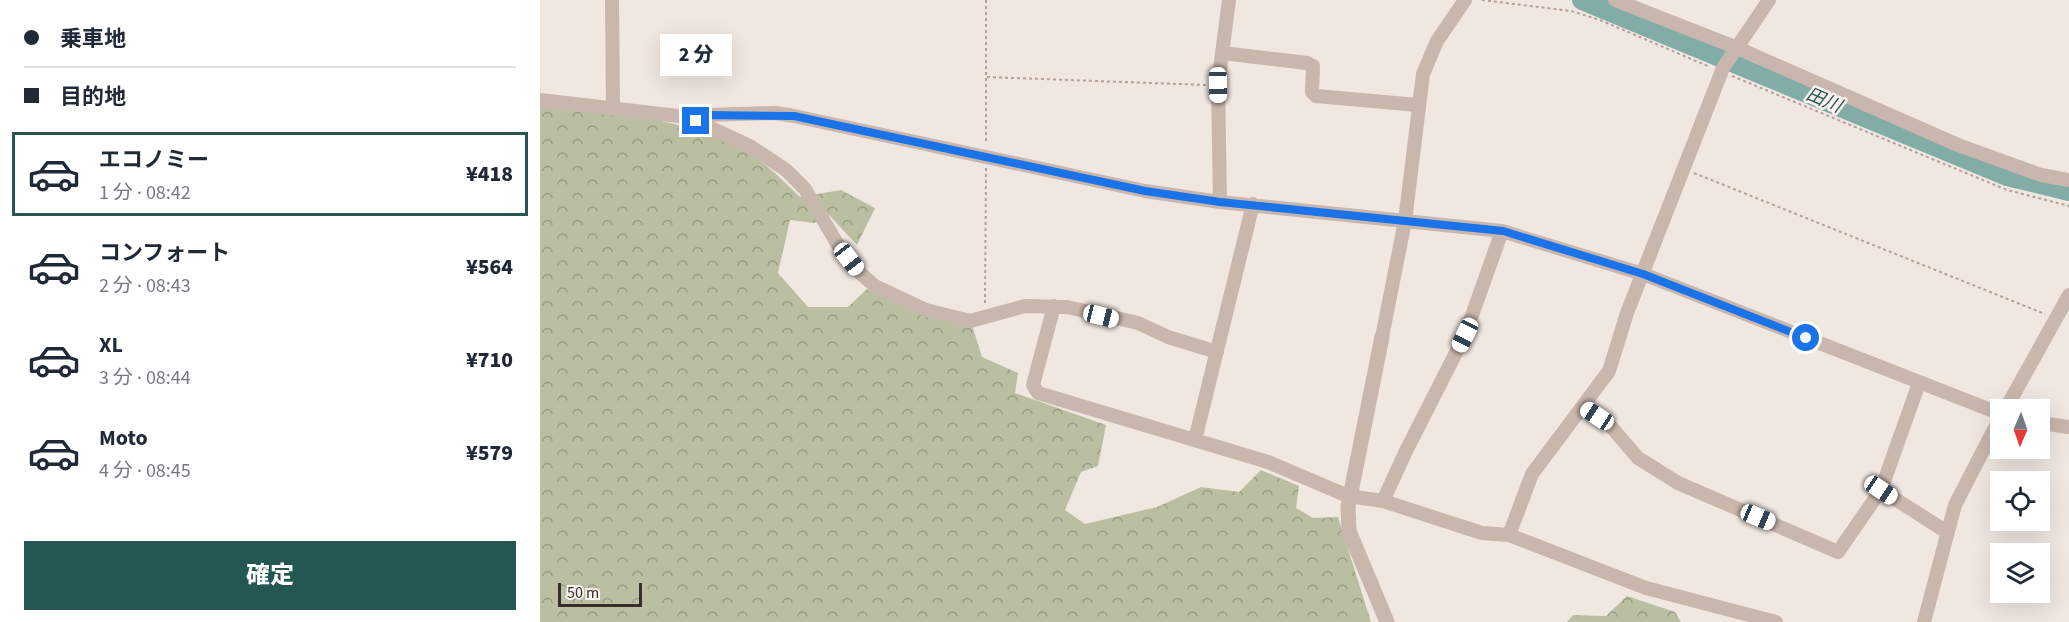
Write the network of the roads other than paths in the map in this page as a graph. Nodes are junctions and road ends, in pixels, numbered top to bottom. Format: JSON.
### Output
{"nodes":[{"id":1,"x":612,"y":0,"type":"edge"},
{"id":2,"x":1229,"y":0,"type":"edge"},
{"id":3,"x":1465,"y":0,"type":"edge"},
{"id":4,"x":1615,"y":0,"type":"edge"},
{"id":5,"x":1769,"y":0,"type":"edge"},
{"id":6,"x":1734,"y":50,"type":"junction"},
{"id":7,"x":1222,"y":53,"type":"junction"},
{"id":8,"x":540,"y":100,"type":"edge"},
{"id":9,"x":1418,"y":105,"type":"junction"},
{"id":10,"x":612,"y":109,"type":"junction"},
{"id":11,"x":696,"y":121,"type":"junction"},
{"id":12,"x":2069,"y":180,"type":"edge"},
{"id":13,"x":1220,"y":202,"type":"junction"},
{"id":14,"x":1253,"y":204,"type":"junction"},
{"id":15,"x":1405,"y":221,"type":"junction"},
{"id":16,"x":1503,"y":231,"type":"junction"},
{"id":17,"x":1643,"y":274,"type":"junction"},
{"id":18,"x":2069,"y":295,"type":"edge"},
{"id":19,"x":1054,"y":306,"type":"junction"},
{"id":20,"x":1382,"y":337,"type":"joint"},
{"id":21,"x":1217,"y":352,"type":"junction"},
{"id":22,"x":1919,"y":383,"type":"junction"},
{"id":23,"x":2011,"y":399,"type":"edge"},
{"id":24,"x":1582,"y":407,"type":"junction"},
{"id":25,"x":1990,"y":411,"type":"edge"},
{"id":26,"x":2050,"y":424,"type":"edge"},
{"id":27,"x":2069,"y":427,"type":"edge"},
{"id":28,"x":1990,"y":436,"type":"edge"},
{"id":29,"x":1195,"y":440,"type":"junction"},
{"id":30,"x":1881,"y":490,"type":"junction"},
{"id":31,"x":1348,"y":496,"type":"junction"},
{"id":32,"x":1383,"y":501,"type":"junction"},
{"id":33,"x":1947,"y":532,"type":"junction"},
{"id":34,"x":1509,"y":535,"type":"junction"},
{"id":35,"x":1386,"y":622,"type":"edge"},
{"id":36,"x":1776,"y":622,"type":"edge"},
{"id":37,"x":1924,"y":622,"type":"edge"}],
"edges":[{"from":1,"to":10,"type":"street"},
{"from":2,"to":7,"type":"street"},
{"from":3,"to":9,"type":"street"},
{"from":4,"to":6,"type":"street"},
{"from":5,"to":6,"type":"street"},
{"from":6,"to":12,"type":"street"},
{"from":6,"to":17,"type":"street"},
{"from":7,"to":9,"type":"street"},
{"from":7,"to":13,"type":"street"},
{"from":8,"to":10,"type":"street"},
{"from":9,"to":15,"type":"street"},
{"from":10,"to":11,"type":"street"},
{"from":11,"to":13,"type":"street"},
{"from":11,"to":19,"type":"street"},
{"from":13,"to":14,"type":"street"},
{"from":14,"to":15,"type":"street"},
{"from":14,"to":21,"type":"street"},
{"from":15,"to":16,"type":"street"},
{"from":15,"to":20,"type":"street"},
{"from":16,"to":17,"type":"street"},
{"from":16,"to":32,"type":"street"},
{"from":17,"to":22,"type":"street"},
{"from":17,"to":24,"type":"street"},
{"from":18,"to":23,"type":"street"},
{"from":19,"to":21,"type":"street"},
{"from":19,"to":29,"type":"street"},
{"from":20,"to":31,"type":"street"},
{"from":21,"to":29,"type":"street"},
{"from":22,"to":25,"type":"street"},
{"from":22,"to":30,"type":"street"},
{"from":24,"to":30,"type":"street"},
{"from":24,"to":34,"type":"street"},
{"from":26,"to":27,"type":"street"},
{"from":28,"to":33,"type":"street"},
{"from":29,"to":31,"type":"street"},
{"from":30,"to":33,"type":"street"},
{"from":31,"to":32,"type":"street"},
{"from":31,"to":35,"type":"street"},
{"from":32,"to":34,"type":"street"},
{"from":33,"to":37,"type":"street"},
{"from":34,"to":36,"type":"street"}]}
